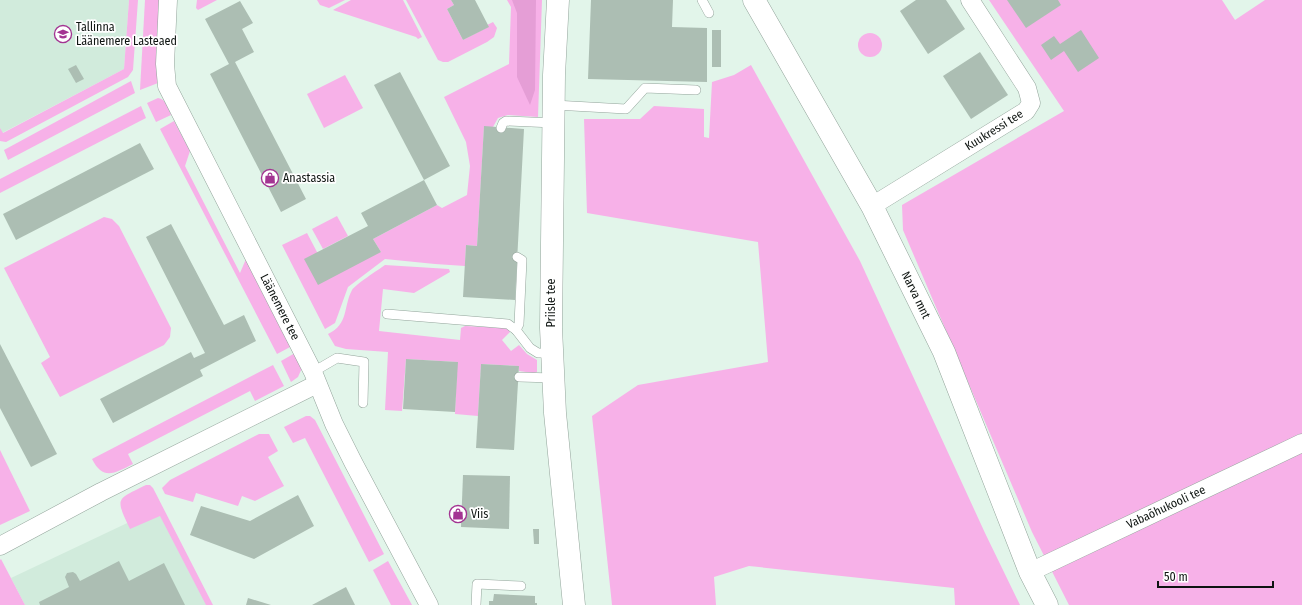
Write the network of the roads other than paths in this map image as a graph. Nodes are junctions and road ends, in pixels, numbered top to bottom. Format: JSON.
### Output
{"nodes":[{"id":1,"x":168,"y":0,"type":"edge"},
{"id":2,"x":558,"y":0,"type":"edge"},
{"id":3,"x":702,"y":0,"type":"edge"},
{"id":4,"x":754,"y":0,"type":"edge"},
{"id":5,"x":970,"y":0,"type":"edge"},
{"id":6,"x":708,"y":13,"type":"dead end"},
{"id":7,"x":696,"y":90,"type":"dead end"},
{"id":8,"x":554,"y":114,"type":"junction"},
{"id":9,"x":501,"y":128,"type":"dead end"},
{"id":10,"x":872,"y":206,"type":"junction"},
{"id":11,"x":517,"y":257,"type":"dead end"},
{"id":12,"x":387,"y":314,"type":"dead end"},
{"id":13,"x":516,"y":330,"type":"junction"},
{"id":14,"x":552,"y":353,"type":"junction"},
{"id":15,"x":519,"y":377,"type":"dead end"},
{"id":16,"x":315,"y":378,"type":"junction"},
{"id":17,"x":553,"y":378,"type":"junction"},
{"id":18,"x":363,"y":403,"type":"dead end"},
{"id":19,"x":1302,"y":443,"type":"edge"},
{"id":20,"x":0,"y":546,"type":"edge"},
{"id":21,"x":1030,"y":572,"type":"junction"},
{"id":22,"x":521,"y":586,"type":"dead end"},
{"id":23,"x":429,"y":605,"type":"edge"},
{"id":24,"x":476,"y":605,"type":"edge"},
{"id":25,"x":574,"y":605,"type":"edge"},
{"id":26,"x":1047,"y":605,"type":"edge"}],
"edges":[{"from":1,"to":16,"type":"street","name":"Läänemere tee"},
{"from":2,"to":8,"type":"main road","name":"Priisle tee"},
{"from":3,"to":6,"type":"lane"},
{"from":4,"to":10,"type":"main road","name":"Narva mnt"},
{"from":5,"to":10,"type":"street","name":"Kuukressi tee"},
{"from":7,"to":8,"type":"lane"},
{"from":8,"to":9,"type":"lane"},
{"from":8,"to":14,"type":"main road","name":"Priisle tee"},
{"from":10,"to":21,"type":"main road","name":"Narva mnt"},
{"from":11,"to":13,"type":"lane"},
{"from":12,"to":13,"type":"lane"},
{"from":13,"to":14,"type":"lane"},
{"from":14,"to":17,"type":"main road","name":"Priisle tee"},
{"from":15,"to":17,"type":"lane"},
{"from":16,"to":18,"type":"lane"},
{"from":16,"to":20,"type":"street"},
{"from":16,"to":23,"type":"street","name":"Läänemere tee"},
{"from":17,"to":25,"type":"main road","name":"Priisle tee"},
{"from":19,"to":21,"type":"street","name":"Vabaõhukooli tee"},
{"from":21,"to":26,"type":"main road","name":"Narva mnt"},
{"from":22,"to":24,"type":"lane"}]}
